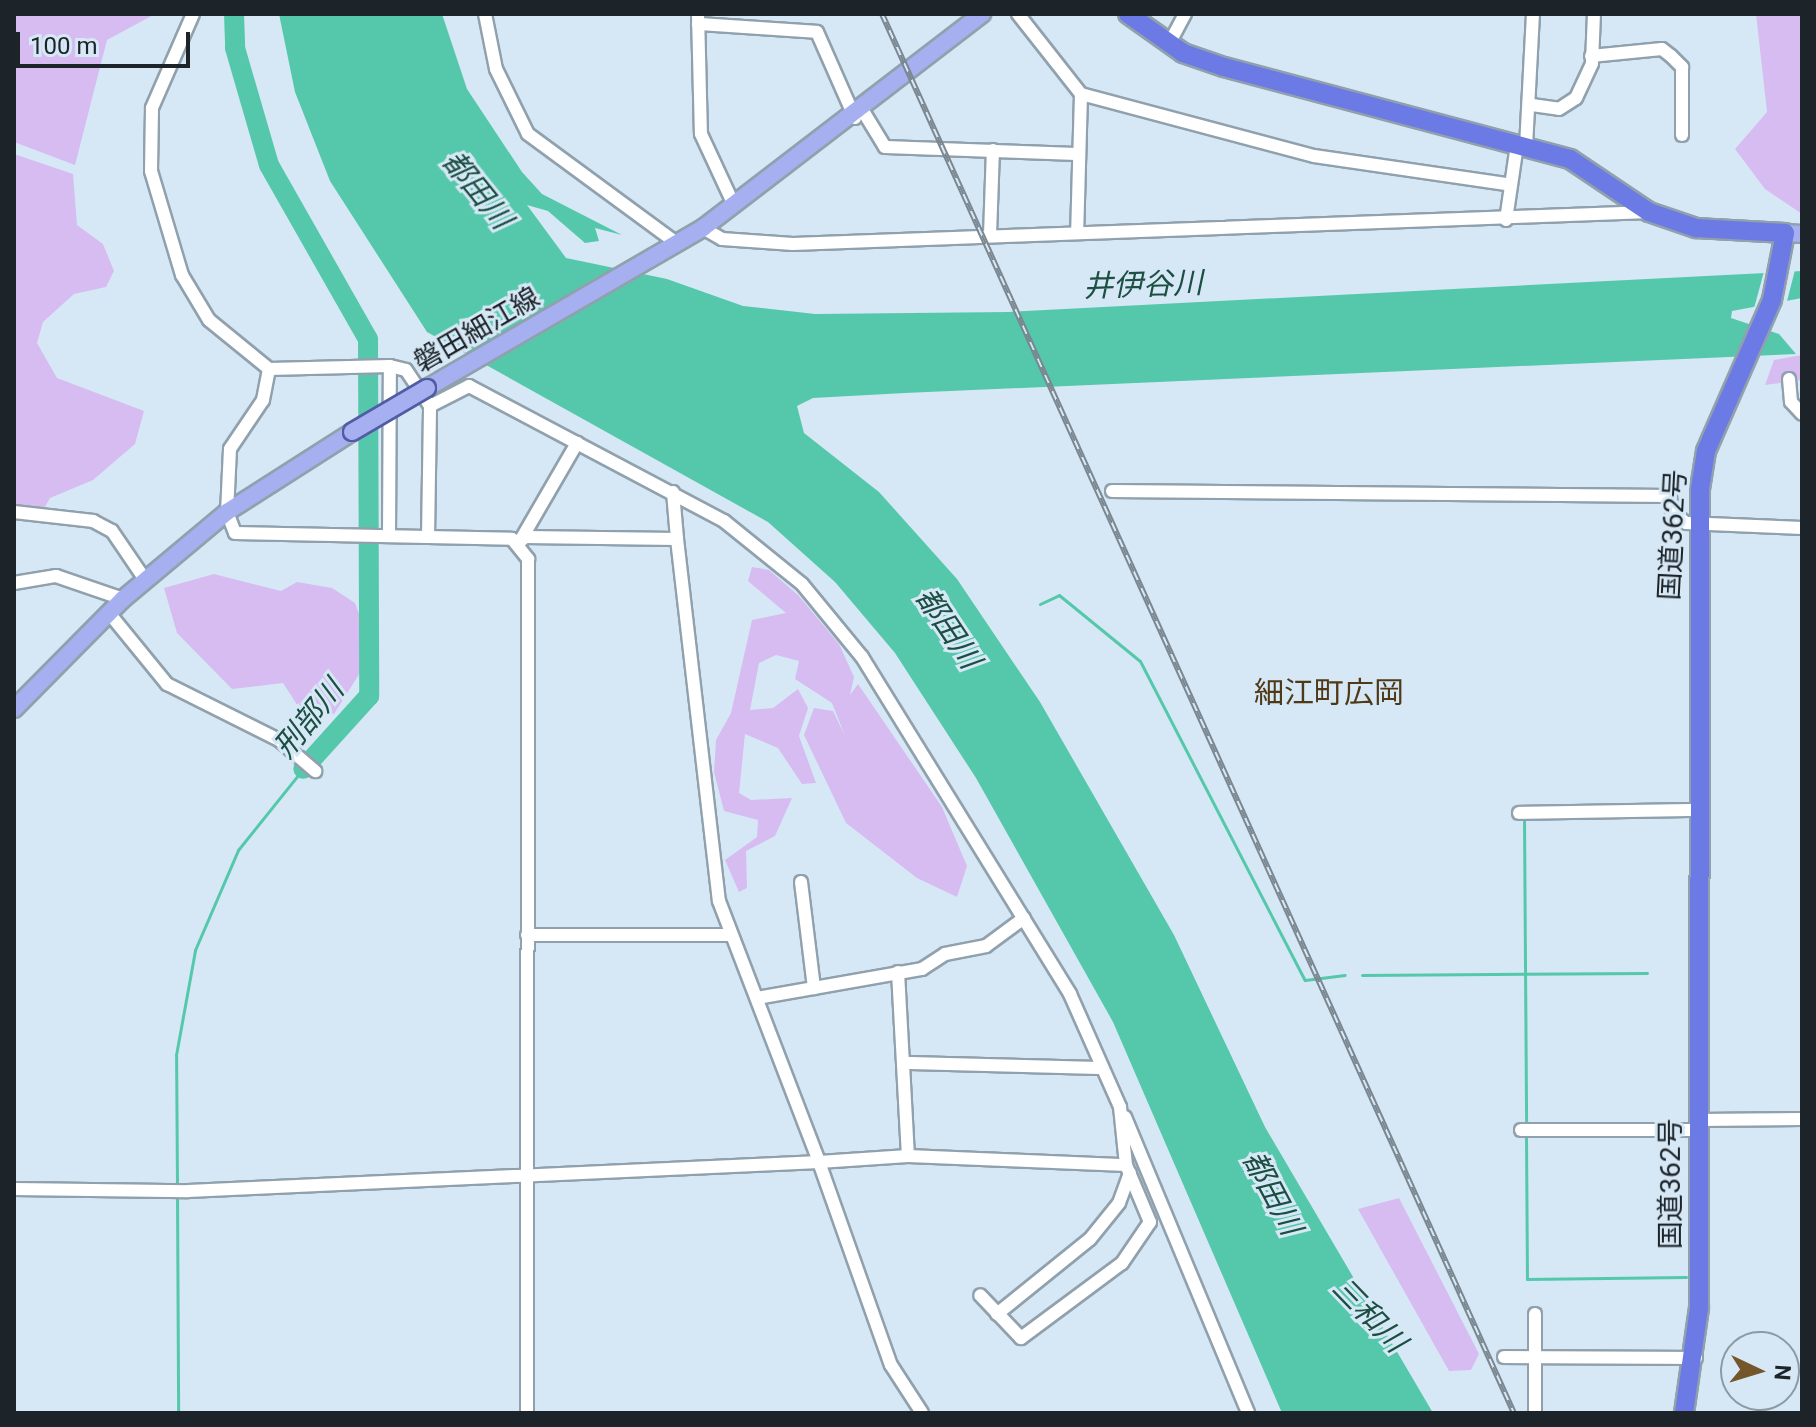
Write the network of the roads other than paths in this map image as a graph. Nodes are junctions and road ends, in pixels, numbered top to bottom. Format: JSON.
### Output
{"nodes":[{"id":1,"x":193,"y":14,"type":"edge"},
{"id":2,"x":485,"y":14,"type":"edge"},
{"id":3,"x":982,"y":14,"type":"edge"},
{"id":4,"x":1018,"y":14,"type":"edge"},
{"id":5,"x":1128,"y":14,"type":"edge"},
{"id":6,"x":1185,"y":14,"type":"edge"},
{"id":7,"x":1533,"y":14,"type":"edge"},
{"id":8,"x":1594,"y":14,"type":"edge"},
{"id":9,"x":698,"y":19,"type":"edge"},
{"id":10,"x":1169,"y":44,"type":"junction"},
{"id":11,"x":1591,"y":56,"type":"junction"},
{"id":12,"x":1081,"y":94,"type":"junction"},
{"id":13,"x":1532,"y":105,"type":"junction"},
{"id":14,"x":859,"y":114,"type":"junction"},
{"id":15,"x":1682,"y":135,"type":"dead end"},
{"id":16,"x":1522,"y":146,"type":"junction"},
{"id":17,"x":993,"y":150,"type":"junction"},
{"id":18,"x":1077,"y":154,"type":"junction"},
{"id":19,"x":1506,"y":184,"type":"junction"},
{"id":20,"x":734,"y":205,"type":"junction"},
{"id":21,"x":1649,"y":212,"type":"junction"},
{"id":22,"x":1506,"y":220,"type":"junction"},
{"id":23,"x":703,"y":228,"type":"junction"},
{"id":24,"x":1077,"y":233,"type":"junction"},
{"id":25,"x":990,"y":235,"type":"junction"},
{"id":26,"x":1790,"y":240,"type":"edge"},
{"id":27,"x":674,"y":246,"type":"junction"},
{"id":28,"x":388,"y":366,"type":"junction"},
{"id":29,"x":269,"y":369,"type":"junction"},
{"id":30,"x":1789,"y":379,"type":"dead end"},
{"id":31,"x":430,"y":406,"type":"junction"},
{"id":32,"x":1802,"y":414,"type":"edge"},
{"id":33,"x":577,"y":443,"type":"junction"},
{"id":34,"x":1112,"y":491,"type":"dead end"},
{"id":35,"x":673,"y":492,"type":"junction"},
{"id":36,"x":14,"y":512,"type":"edge"},
{"id":37,"x":227,"y":512,"type":"junction"},
{"id":38,"x":1698,"y":522,"type":"junction"},
{"id":39,"x":1802,"y":528,"type":"edge"},
{"id":40,"x":389,"y":536,"type":"junction"},
{"id":41,"x":428,"y":537,"type":"junction"},
{"id":42,"x":677,"y":539,"type":"junction"},
{"id":43,"x":519,"y":543,"type":"junction"},
{"id":44,"x":146,"y":581,"type":"junction"},
{"id":45,"x":14,"y":583,"type":"edge"},
{"id":46,"x":123,"y":599,"type":"junction"},
{"id":47,"x":109,"y":613,"type":"junction"},
{"id":48,"x":14,"y":709,"type":"edge"},
{"id":49,"x":315,"y":771,"type":"dead end"},
{"id":50,"x":1698,"y":810,"type":"junction"},
{"id":51,"x":1519,"y":813,"type":"dead end"},
{"id":52,"x":801,"y":882,"type":"dead end"},
{"id":53,"x":1024,"y":918,"type":"junction"},
{"id":54,"x":527,"y":935,"type":"junction"},
{"id":55,"x":731,"y":935,"type":"junction"},
{"id":56,"x":898,"y":972,"type":"junction"},
{"id":57,"x":814,"y":988,"type":"junction"},
{"id":58,"x":757,"y":998,"type":"junction"},
{"id":59,"x":907,"y":1063,"type":"junction"},
{"id":60,"x":1102,"y":1068,"type":"junction"},
{"id":61,"x":1120,"y":1107,"type":"junction"},
{"id":62,"x":1802,"y":1119,"type":"edge"},
{"id":63,"x":1699,"y":1125,"type":"junction"},
{"id":64,"x":1521,"y":1130,"type":"dead end"},
{"id":65,"x":908,"y":1156,"type":"junction"},
{"id":66,"x":819,"y":1162,"type":"junction"},
{"id":67,"x":1128,"y":1169,"type":"junction"},
{"id":68,"x":526,"y":1174,"type":"junction"},
{"id":69,"x":14,"y":1189,"type":"edge"},
{"id":70,"x":980,"y":1295,"type":"dead end"},
{"id":71,"x":997,"y":1314,"type":"junction"},
{"id":72,"x":1535,"y":1314,"type":"dead end"},
{"id":73,"x":1504,"y":1357,"type":"dead end"},
{"id":74,"x":1535,"y":1357,"type":"junction"},
{"id":75,"x":1696,"y":1358,"type":"junction"},
{"id":76,"x":527,"y":1413,"type":"edge"},
{"id":77,"x":922,"y":1413,"type":"edge"},
{"id":78,"x":1248,"y":1413,"type":"edge"},
{"id":79,"x":1535,"y":1413,"type":"edge"},
{"id":80,"x":1684,"y":1413,"type":"edge"}],
"edges":[{"from":1,"to":29,"type":"street"},
{"from":2,"to":27,"type":"street"},
{"from":3,"to":14,"type":"main road","name":"磐田細江線"},
{"from":4,"to":12,"type":"street"},
{"from":5,"to":10,"type":"highway","name":"国道362号"},
{"from":6,"to":10,"type":"street"},
{"from":7,"to":13,"type":"street"},
{"from":8,"to":11,"type":"street"},
{"from":9,"to":14,"type":"street"},
{"from":9,"to":20,"type":"street"},
{"from":10,"to":16,"type":"highway","name":"国道362号"},
{"from":11,"to":13,"type":"street"},
{"from":11,"to":15,"type":"street"},
{"from":12,"to":18,"type":"street"},
{"from":12,"to":19,"type":"street"},
{"from":13,"to":16,"type":"street"},
{"from":14,"to":17,"type":"street"},
{"from":14,"to":20,"type":"main road","name":"磐田細江線"},
{"from":16,"to":19,"type":"street"},
{"from":16,"to":21,"type":"highway","name":"国道362号"},
{"from":17,"to":18,"type":"street"},
{"from":17,"to":25,"type":"street"},
{"from":18,"to":24,"type":"street"},
{"from":19,"to":22,"type":"street"},
{"from":20,"to":23,"type":"main road","name":"磐田細江線"},
{"from":21,"to":22,"type":"street"},
{"from":21,"to":26,"type":"highway","name":"国道362号"},
{"from":22,"to":24,"type":"street"},
{"from":23,"to":25,"type":"street"},
{"from":23,"to":27,"type":"main road","name":"磐田細江線"},
{"from":24,"to":25,"type":"street"},
{"from":26,"to":38,"type":"highway","name":"国道362号"},
{"from":27,"to":37,"type":"main road","name":"磐田細江線","bridge":true},
{"from":28,"to":29,"type":"street"},
{"from":28,"to":31,"type":"street"},
{"from":28,"to":40,"type":"street"},
{"from":29,"to":37,"type":"street"},
{"from":30,"to":32,"type":"street"},
{"from":31,"to":33,"type":"street"},
{"from":31,"to":41,"type":"street"},
{"from":33,"to":35,"type":"street"},
{"from":33,"to":43,"type":"street"},
{"from":34,"to":38,"type":"street"},
{"from":35,"to":42,"type":"street"},
{"from":35,"to":53,"type":"street"},
{"from":36,"to":44,"type":"street"},
{"from":37,"to":40,"type":"street"},
{"from":37,"to":44,"type":"main road","name":"磐田細江線"},
{"from":38,"to":39,"type":"street"},
{"from":38,"to":50,"type":"highway","name":"国道362号"},
{"from":40,"to":41,"type":"street"},
{"from":41,"to":43,"type":"street"},
{"from":42,"to":43,"type":"street"},
{"from":42,"to":55,"type":"street"},
{"from":43,"to":54,"type":"street"},
{"from":44,"to":46,"type":"main road","name":"磐田細江線"},
{"from":45,"to":46,"type":"street"},
{"from":46,"to":47,"type":"main road","name":"磐田細江線"},
{"from":47,"to":48,"type":"main road","name":"磐田細江線"},
{"from":47,"to":49,"type":"street"},
{"from":50,"to":51,"type":"street"},
{"from":50,"to":63,"type":"highway","name":"国道362号"},
{"from":52,"to":57,"type":"street"},
{"from":53,"to":56,"type":"street"},
{"from":53,"to":60,"type":"street"},
{"from":54,"to":55,"type":"street"},
{"from":54,"to":68,"type":"street"},
{"from":55,"to":58,"type":"street"},
{"from":56,"to":57,"type":"street"},
{"from":56,"to":59,"type":"street"},
{"from":57,"to":58,"type":"street"},
{"from":58,"to":66,"type":"street"},
{"from":59,"to":60,"type":"street"},
{"from":59,"to":65,"type":"street"},
{"from":60,"to":61,"type":"street"},
{"from":61,"to":67,"type":"street"},
{"from":61,"to":78,"type":"street"},
{"from":62,"to":63,"type":"street"},
{"from":63,"to":64,"type":"street"},
{"from":63,"to":75,"type":"highway","name":"国道362号"},
{"from":65,"to":66,"type":"street"},
{"from":65,"to":67,"type":"street"},
{"from":66,"to":68,"type":"street"},
{"from":66,"to":77,"type":"street"},
{"from":67,"to":71,"type":"street"},
{"from":67,"to":71,"type":"street"},
{"from":68,"to":69,"type":"street"},
{"from":68,"to":76,"type":"street"},
{"from":70,"to":71,"type":"street"},
{"from":72,"to":74,"type":"street"},
{"from":73,"to":74,"type":"street"},
{"from":74,"to":75,"type":"street"},
{"from":74,"to":79,"type":"street"},
{"from":75,"to":80,"type":"highway","name":"国道362号"}]}
